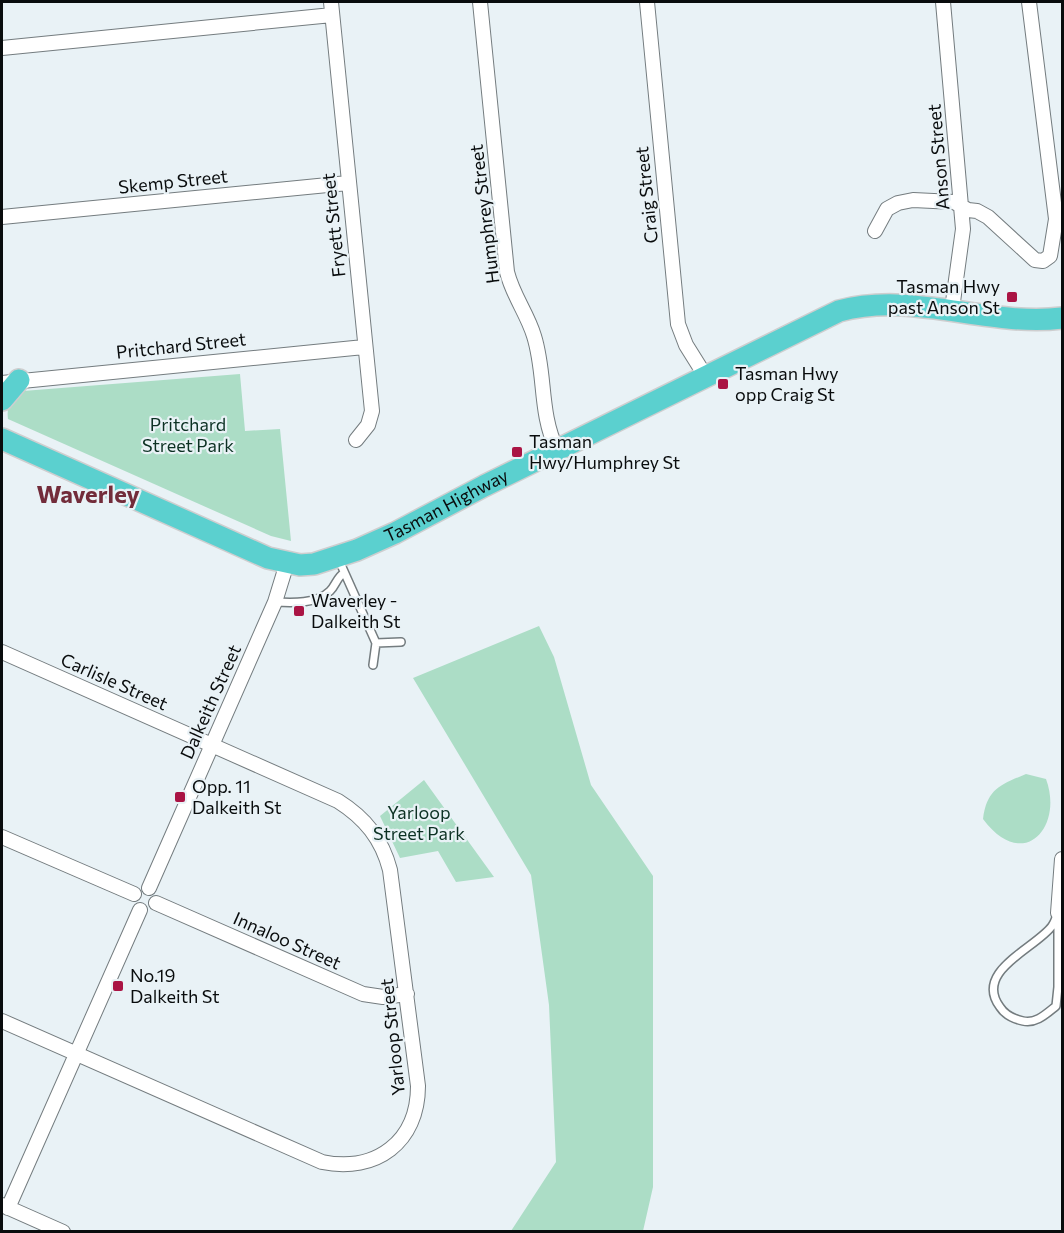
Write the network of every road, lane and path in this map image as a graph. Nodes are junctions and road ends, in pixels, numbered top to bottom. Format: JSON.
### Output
{"nodes":[{"id":1,"x":480,"y":2,"type":"edge"},
{"id":2,"x":647,"y":2,"type":"edge"},
{"id":3,"x":943,"y":2,"type":"edge"},
{"id":4,"x":1029,"y":2,"type":"edge"},
{"id":5,"x":332,"y":8,"type":"edge"},
{"id":6,"x":2,"y":48,"type":"edge"},
{"id":7,"x":348,"y":183,"type":"junction"},
{"id":8,"x":962,"y":206,"type":"junction"},
{"id":9,"x":2,"y":217,"type":"edge"},
{"id":10,"x":875,"y":231,"type":"dead end"},
{"id":11,"x":952,"y":309,"type":"junction"},
{"id":12,"x":1062,"y":318,"type":"edge"},
{"id":13,"x":364,"y":347,"type":"junction"},
{"id":14,"x":706,"y":377,"type":"junction"},
{"id":15,"x":10,"y":381,"type":"edge"},
{"id":16,"x":2,"y":400,"type":"edge"},
{"id":17,"x":4,"y":436,"type":"edge"},
{"id":18,"x":356,"y":440,"type":"dead end"},
{"id":19,"x":557,"y":450,"type":"junction"},
{"id":20,"x":287,"y":563,"type":"junction"},
{"id":21,"x":341,"y":566,"type":"junction"},
{"id":22,"x":275,"y":602,"type":"junction"},
{"id":23,"x":401,"y":642,"type":"dead end"},
{"id":24,"x":376,"y":643,"type":"junction"},
{"id":25,"x":2,"y":652,"type":"edge"},
{"id":26,"x":373,"y":665,"type":"dead end"},
{"id":27,"x":212,"y":745,"type":"junction"},
{"id":28,"x":2,"y":837,"type":"edge"},
{"id":29,"x":1062,"y":859,"type":"edge"},
{"id":30,"x":149,"y":888,"type":"junction"},
{"id":31,"x":134,"y":894,"type":"junction"},
{"id":32,"x":156,"y":903,"type":"junction"},
{"id":33,"x":140,"y":910,"type":"junction"},
{"id":34,"x":1058,"y":913,"type":"junction"},
{"id":35,"x":407,"y":994,"type":"junction"},
{"id":36,"x":2,"y":1022,"type":"edge"},
{"id":37,"x":75,"y":1054,"type":"junction"},
{"id":38,"x":5,"y":1207,"type":"edge"},
{"id":39,"x":63,"y":1232,"type":"edge"}],
"edges":[{"from":1,"to":19,"type":"street","name":"Humphrey Street"},
{"from":2,"to":14,"type":"street","name":"Craig Street"},
{"from":3,"to":8,"type":"street","name":"Anson Street"},
{"from":4,"to":8,"type":"street"},
{"from":5,"to":6,"type":"street"},
{"from":5,"to":7,"type":"street","name":"Fryett Street"},
{"from":7,"to":9,"type":"street","name":"Skemp Street"},
{"from":7,"to":13,"type":"street","name":"Fryett Street"},
{"from":8,"to":10,"type":"street"},
{"from":8,"to":11,"type":"street","name":"Anson Street"},
{"from":11,"to":12,"type":"highway","name":"Tasman Highway"},
{"from":11,"to":14,"type":"highway","name":"Tasman Highway"},
{"from":13,"to":15,"type":"street","name":"Pritchard Street"},
{"from":13,"to":18,"type":"street","name":"Fryett Street"},
{"from":14,"to":19,"type":"highway","name":"Tasman Highway"},
{"from":15,"to":16,"type":"highway"},
{"from":17,"to":20,"type":"highway","name":"Tasman Highway"},
{"from":19,"to":21,"type":"highway","name":"Tasman Highway"},
{"from":20,"to":21,"type":"highway","name":"Tasman Highway"},
{"from":20,"to":22,"type":"street","name":"Dalkeith Street"},
{"from":21,"to":22,"type":"lane"},
{"from":21,"to":24,"type":"lane"},
{"from":22,"to":27,"type":"street","name":"Dalkeith Street"},
{"from":23,"to":24,"type":"lane"},
{"from":24,"to":26,"type":"lane"},
{"from":25,"to":27,"type":"street","name":"Carlisle Street"},
{"from":27,"to":30,"type":"street","name":"Dalkeith Street"},
{"from":27,"to":35,"type":"street","name":"Yarloop Street"},
{"from":28,"to":31,"type":"street"},
{"from":29,"to":34,"type":"street"},
{"from":30,"to":31,"type":"street"},
{"from":30,"to":32,"type":"street"},
{"from":31,"to":33,"type":"street"},
{"from":32,"to":33,"type":"street"},
{"from":32,"to":35,"type":"street","name":"Innaloo Street"},
{"from":33,"to":37,"type":"street"},
{"from":34,"to":34,"type":"lane"},
{"from":35,"to":37,"type":"street","name":"Yarloop Street"},
{"from":36,"to":37,"type":"street","name":"Yarloop Street"},
{"from":37,"to":38,"type":"street"},
{"from":38,"to":39,"type":"street"}]}
